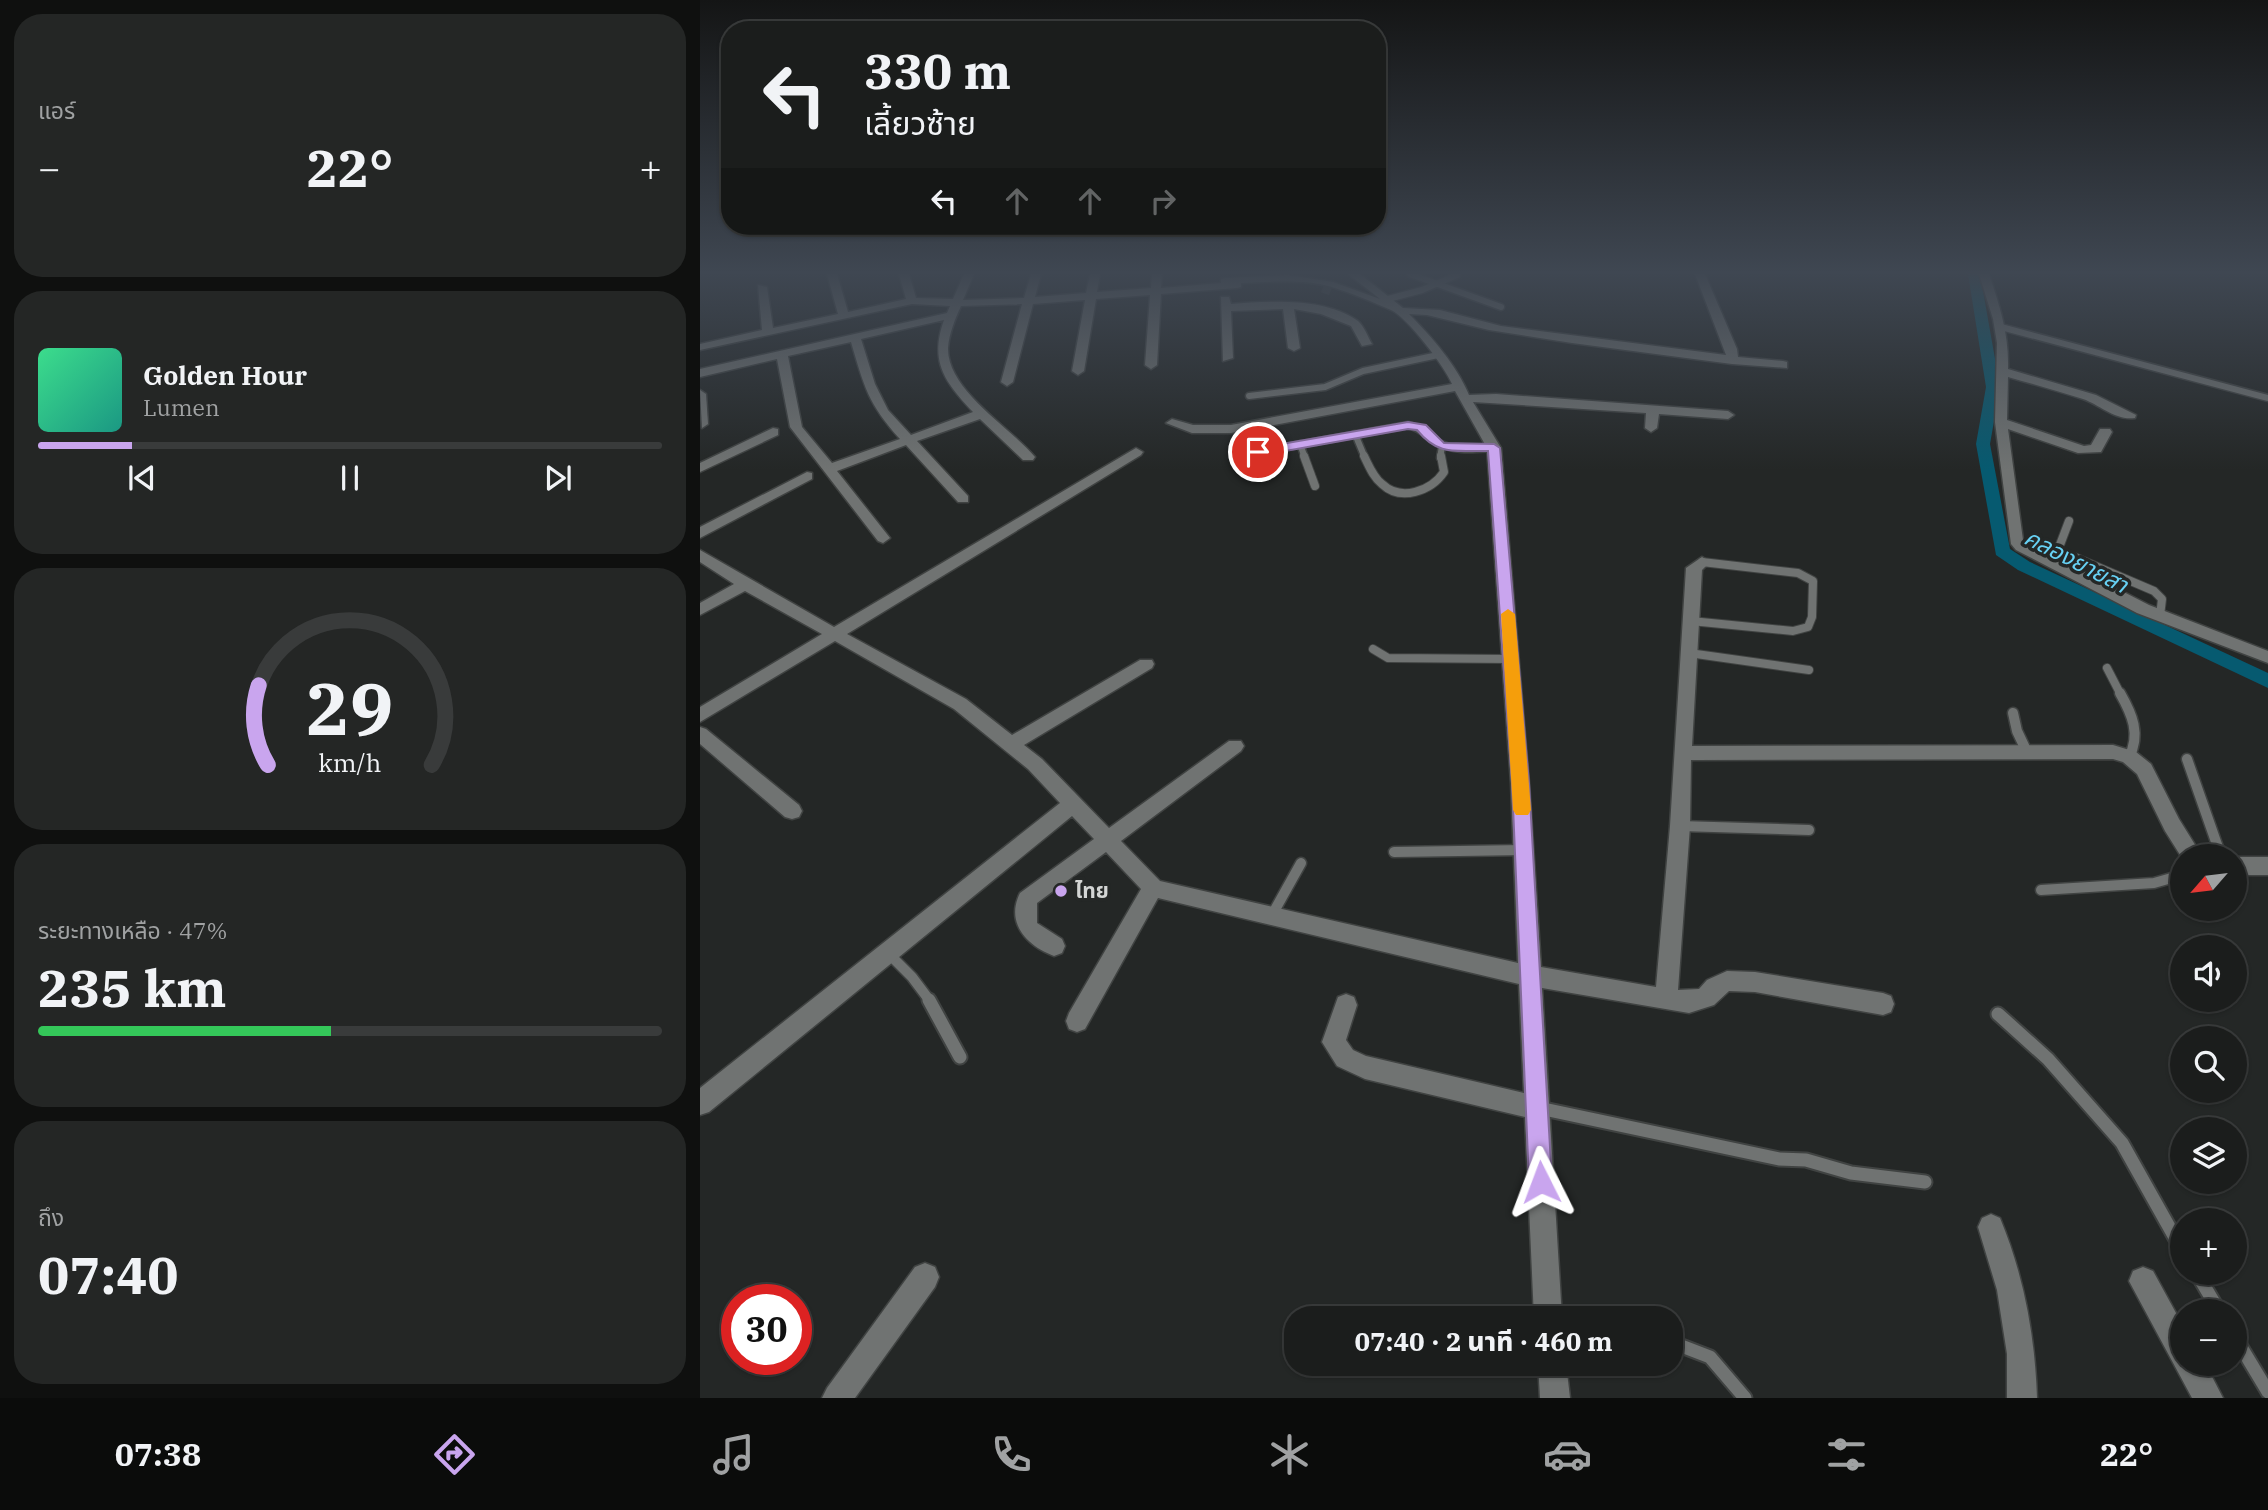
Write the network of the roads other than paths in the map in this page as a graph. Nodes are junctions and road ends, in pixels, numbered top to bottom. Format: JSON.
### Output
{"nodes":[{"id":1,"x":735,"y":339,"type":"edge"},
{"id":2,"x":845,"y":339,"type":"edge"},
{"id":3,"x":856,"y":339,"type":"edge"},
{"id":4,"x":944,"y":339,"type":"edge"},
{"id":5,"x":1019,"y":339,"type":"edge"},
{"id":6,"x":1083,"y":339,"type":"edge"},
{"id":7,"x":1153,"y":339,"type":"edge"},
{"id":8,"x":1227,"y":339,"type":"edge"},
{"id":9,"x":1293,"y":339,"type":"edge"},
{"id":10,"x":1364,"y":339,"type":"edge"},
{"id":11,"x":1424,"y":339,"type":"edge"},
{"id":12,"x":1575,"y":339,"type":"edge"},
{"id":13,"x":1727,"y":339,"type":"edge"},
{"id":14,"x":2002,"y":339,"type":"edge"},
{"id":15,"x":2047,"y":339,"type":"edge"},
{"id":16,"x":1366,"y":344,"type":"dead end"},
{"id":17,"x":700,"y":347,"type":"edge"},
{"id":18,"x":1294,"y":348,"type":"dead end"},
{"id":19,"x":782,"y":353,"type":"junction"},
{"id":20,"x":1438,"y":355,"type":"junction"},
{"id":21,"x":1227,"y":358,"type":"dead end"},
{"id":22,"x":1732,"y":360,"type":"junction"},
{"id":23,"x":1151,"y":365,"type":"dead end"},
{"id":24,"x":1783,"y":365,"type":"dead end"},
{"id":25,"x":1078,"y":371,"type":"dead end"},
{"id":26,"x":2002,"y":371,"type":"junction"},
{"id":27,"x":700,"y":373,"type":"edge"},
{"id":28,"x":1007,"y":382,"type":"dead end"},
{"id":29,"x":1463,"y":392,"type":"junction"},
{"id":30,"x":700,"y":394,"type":"edge"},
{"id":31,"x":1249,"y":396,"type":"dead end"},
{"id":32,"x":2268,"y":398,"type":"edge"},
{"id":33,"x":1653,"y":410,"type":"junction"},
{"id":34,"x":984,"y":412,"type":"junction"},
{"id":35,"x":1728,"y":415,"type":"dead end"},
{"id":36,"x":2130,"y":415,"type":"dead end"},
{"id":37,"x":2001,"y":422,"type":"junction"},
{"id":38,"x":1172,"y":423,"type":"dead end"},
{"id":39,"x":702,"y":424,"type":"edge"},
{"id":40,"x":1651,"y":428,"type":"dead end"},
{"id":41,"x":773,"y":432,"type":"dead end"},
{"id":42,"x":2105,"y":432,"type":"dead end"},
{"id":43,"x":1355,"y":434,"type":"junction"},
{"id":44,"x":908,"y":440,"type":"junction"},
{"id":45,"x":1300,"y":444,"type":"junction"},
{"id":46,"x":1441,"y":446,"type":"junction"},
{"id":47,"x":1494,"y":448,"type":"junction"},
{"id":48,"x":1136,"y":452,"type":"dead end"},
{"id":49,"x":1236,"y":456,"type":"dead end"},
{"id":50,"x":1028,"y":457,"type":"dead end"},
{"id":51,"x":700,"y":468,"type":"edge"},
{"id":52,"x":829,"y":469,"type":"junction"},
{"id":53,"x":807,"y":476,"type":"dead end"},
{"id":54,"x":1315,"y":486,"type":"dead end"},
{"id":55,"x":963,"y":499,"type":"dead end"},
{"id":56,"x":2069,"y":521,"type":"dead end"},
{"id":57,"x":700,"y":533,"type":"edge"},
{"id":58,"x":883,"y":538,"type":"dead end"},
{"id":59,"x":700,"y":555,"type":"edge"},
{"id":60,"x":1702,"y":562,"type":"joint"},
{"id":61,"x":745,"y":584,"type":"junction"},
{"id":62,"x":700,"y":610,"type":"edge"},
{"id":63,"x":2160,"y":616,"type":"junction"},
{"id":64,"x":1691,"y":621,"type":"junction"},
{"id":65,"x":835,"y":634,"type":"junction"},
{"id":66,"x":1373,"y":649,"type":"dead end"},
{"id":67,"x":1689,"y":653,"type":"junction"},
{"id":68,"x":2268,"y":657,"type":"edge"},
{"id":69,"x":1512,"y":659,"type":"junction"},
{"id":70,"x":1146,"y":664,"type":"dead end"},
{"id":71,"x":2107,"y":668,"type":"dead end"},
{"id":72,"x":1808,"y":670,"type":"dead end"},
{"id":73,"x":2013,"y":713,"type":"dead end"},
{"id":74,"x":700,"y":715,"type":"edge"},
{"id":75,"x":700,"y":734,"type":"edge"},
{"id":76,"x":1012,"y":744,"type":"junction"},
{"id":77,"x":1235,"y":746,"type":"dead end"},
{"id":78,"x":2026,"y":750,"type":"junction"},
{"id":79,"x":1682,"y":753,"type":"junction"},
{"id":80,"x":2129,"y":757,"type":"junction"},
{"id":81,"x":2187,"y":760,"type":"dead end"},
{"id":82,"x":1073,"y":804,"type":"junction"},
{"id":83,"x":792,"y":811,"type":"dead end"},
{"id":84,"x":1680,"y":826,"type":"junction"},
{"id":85,"x":1809,"y":830,"type":"dead end"},
{"id":86,"x":1105,"y":840,"type":"junction"},
{"id":87,"x":2184,"y":844,"type":"edge"},
{"id":88,"x":2217,"y":844,"type":"edge"},
{"id":89,"x":1524,"y":850,"type":"junction"},
{"id":90,"x":1394,"y":852,"type":"dead end"},
{"id":91,"x":1301,"y":863,"type":"dead end"},
{"id":92,"x":2247,"y":866,"type":"edge"},
{"id":93,"x":2268,"y":866,"type":"edge"},
{"id":94,"x":2170,"y":878,"type":"edge"},
{"id":95,"x":1153,"y":887,"type":"junction"},
{"id":96,"x":2041,"y":890,"type":"dead end"},
{"id":97,"x":1272,"y":915,"type":"junction"},
{"id":98,"x":1054,"y":947,"type":"dead end"},
{"id":99,"x":887,"y":953,"type":"junction"},
{"id":100,"x":1531,"y":976,"type":"junction"},
{"id":101,"x":1666,"y":999,"type":"junction"},
{"id":102,"x":1346,"y":1004,"type":"dead end"},
{"id":103,"x":1883,"y":1004,"type":"dead end"},
{"id":104,"x":1998,"y":1014,"type":"dead end"},
{"id":105,"x":1077,"y":1021,"type":"dead end"},
{"id":106,"x":960,"y":1057,"type":"dead end"},
{"id":107,"x":700,"y":1103,"type":"edge"},
{"id":108,"x":1537,"y":1108,"type":"junction"},
{"id":109,"x":1925,"y":1182,"type":"dead end"},
{"id":110,"x":1991,"y":1227,"type":"dead end"},
{"id":111,"x":2170,"y":1229,"type":"edge"},
{"id":112,"x":925,"y":1277,"type":"dead end"},
{"id":113,"x":2143,"y":1280,"type":"dead end"},
{"id":114,"x":1547,"y":1306,"type":"edge"},
{"id":115,"x":2170,"y":1329,"type":"edge"},
{"id":116,"x":1683,"y":1347,"type":"edge"},
{"id":117,"x":2247,"y":1357,"type":"edge"},
{"id":118,"x":1553,"y":1376,"type":"edge"},
{"id":119,"x":2196,"y":1376,"type":"edge"},
{"id":120,"x":2268,"y":1392,"type":"edge"},
{"id":121,"x":837,"y":1398,"type":"edge"},
{"id":122,"x":1555,"y":1398,"type":"edge"},
{"id":123,"x":1745,"y":1398,"type":"edge"},
{"id":124,"x":2022,"y":1398,"type":"edge"},
{"id":125,"x":2208,"y":1398,"type":"edge"}],
"edges":[{"from":1,"to":17,"type":"street"},
{"from":2,"to":19,"type":"street"},
{"from":3,"to":44,"type":"street"},
{"from":4,"to":34,"type":"street"},
{"from":5,"to":28,"type":"street"},
{"from":6,"to":25,"type":"street"},
{"from":7,"to":23,"type":"street"},
{"from":8,"to":21,"type":"street"},
{"from":9,"to":18,"type":"street"},
{"from":10,"to":16,"type":"street"},
{"from":11,"to":20,"type":"street"},
{"from":12,"to":22,"type":"street"},
{"from":13,"to":22,"type":"street"},
{"from":14,"to":26,"type":"street"},
{"from":15,"to":32,"type":"lane"},
{"from":19,"to":27,"type":"street"},
{"from":19,"to":52,"type":"street"},
{"from":20,"to":29,"type":"street"},
{"from":20,"to":31,"type":"lane"},
{"from":22,"to":24,"type":"street"},
{"from":26,"to":36,"type":"street"},
{"from":26,"to":37,"type":"street"},
{"from":29,"to":33,"type":"street"},
{"from":29,"to":38,"type":"street"},
{"from":29,"to":47,"type":"street"},
{"from":30,"to":39,"type":"street"},
{"from":33,"to":35,"type":"street"},
{"from":33,"to":40,"type":"street"},
{"from":34,"to":44,"type":"street"},
{"from":34,"to":50,"type":"street"},
{"from":37,"to":42,"type":"street"},
{"from":37,"to":63,"type":"street"},
{"from":41,"to":51,"type":"street"},
{"from":43,"to":45,"type":"lane"},
{"from":43,"to":46,"type":"lane"},
{"from":43,"to":46,"type":"lane"},
{"from":44,"to":52,"type":"street"},
{"from":44,"to":55,"type":"street"},
{"from":45,"to":49,"type":"lane"},
{"from":45,"to":54,"type":"lane"},
{"from":46,"to":47,"type":"lane"},
{"from":47,"to":69,"type":"street"},
{"from":48,"to":65,"type":"street"},
{"from":52,"to":58,"type":"street"},
{"from":53,"to":57,"type":"street"},
{"from":56,"to":63,"type":"lane"},
{"from":59,"to":61,"type":"street"},
{"from":60,"to":64,"type":"street"},
{"from":60,"to":64,"type":"lane"},
{"from":61,"to":62,"type":"street"},
{"from":61,"to":65,"type":"street"},
{"from":63,"to":68,"type":"street"},
{"from":64,"to":67,"type":"street"},
{"from":65,"to":74,"type":"street"},
{"from":65,"to":76,"type":"street"},
{"from":66,"to":69,"type":"lane"},
{"from":67,"to":72,"type":"lane"},
{"from":67,"to":79,"type":"street"},
{"from":69,"to":89,"type":"street"},
{"from":70,"to":76,"type":"street"},
{"from":71,"to":80,"type":"lane"},
{"from":73,"to":78,"type":"lane"},
{"from":75,"to":83,"type":"street"},
{"from":76,"to":82,"type":"street"},
{"from":77,"to":86,"type":"street"},
{"from":78,"to":79,"type":"street"},
{"from":78,"to":80,"type":"street"},
{"from":79,"to":84,"type":"street"},
{"from":80,"to":87,"type":"street"},
{"from":81,"to":88,"type":"lane"},
{"from":82,"to":86,"type":"street"},
{"from":82,"to":99,"type":"street"},
{"from":84,"to":85,"type":"lane"},
{"from":84,"to":101,"type":"street"},
{"from":86,"to":95,"type":"street"},
{"from":86,"to":98,"type":"street"},
{"from":89,"to":90,"type":"lane"},
{"from":89,"to":100,"type":"street"},
{"from":91,"to":97,"type":"lane"},
{"from":92,"to":93,"type":"street"},
{"from":94,"to":96,"type":"lane"},
{"from":95,"to":97,"type":"street"},
{"from":95,"to":105,"type":"street"},
{"from":97,"to":100,"type":"street"},
{"from":99,"to":106,"type":"lane"},
{"from":99,"to":107,"type":"street"},
{"from":100,"to":101,"type":"street"},
{"from":100,"to":108,"type":"street"},
{"from":101,"to":103,"type":"street"},
{"from":102,"to":108,"type":"street"},
{"from":104,"to":111,"type":"lane"},
{"from":108,"to":109,"type":"lane"},
{"from":108,"to":114,"type":"street"},
{"from":110,"to":124,"type":"street"},
{"from":112,"to":121,"type":"street"},
{"from":113,"to":115,"type":"street"},
{"from":116,"to":123,"type":"lane"},
{"from":117,"to":120,"type":"lane"},
{"from":118,"to":122,"type":"street"},
{"from":119,"to":125,"type":"street"}]}
